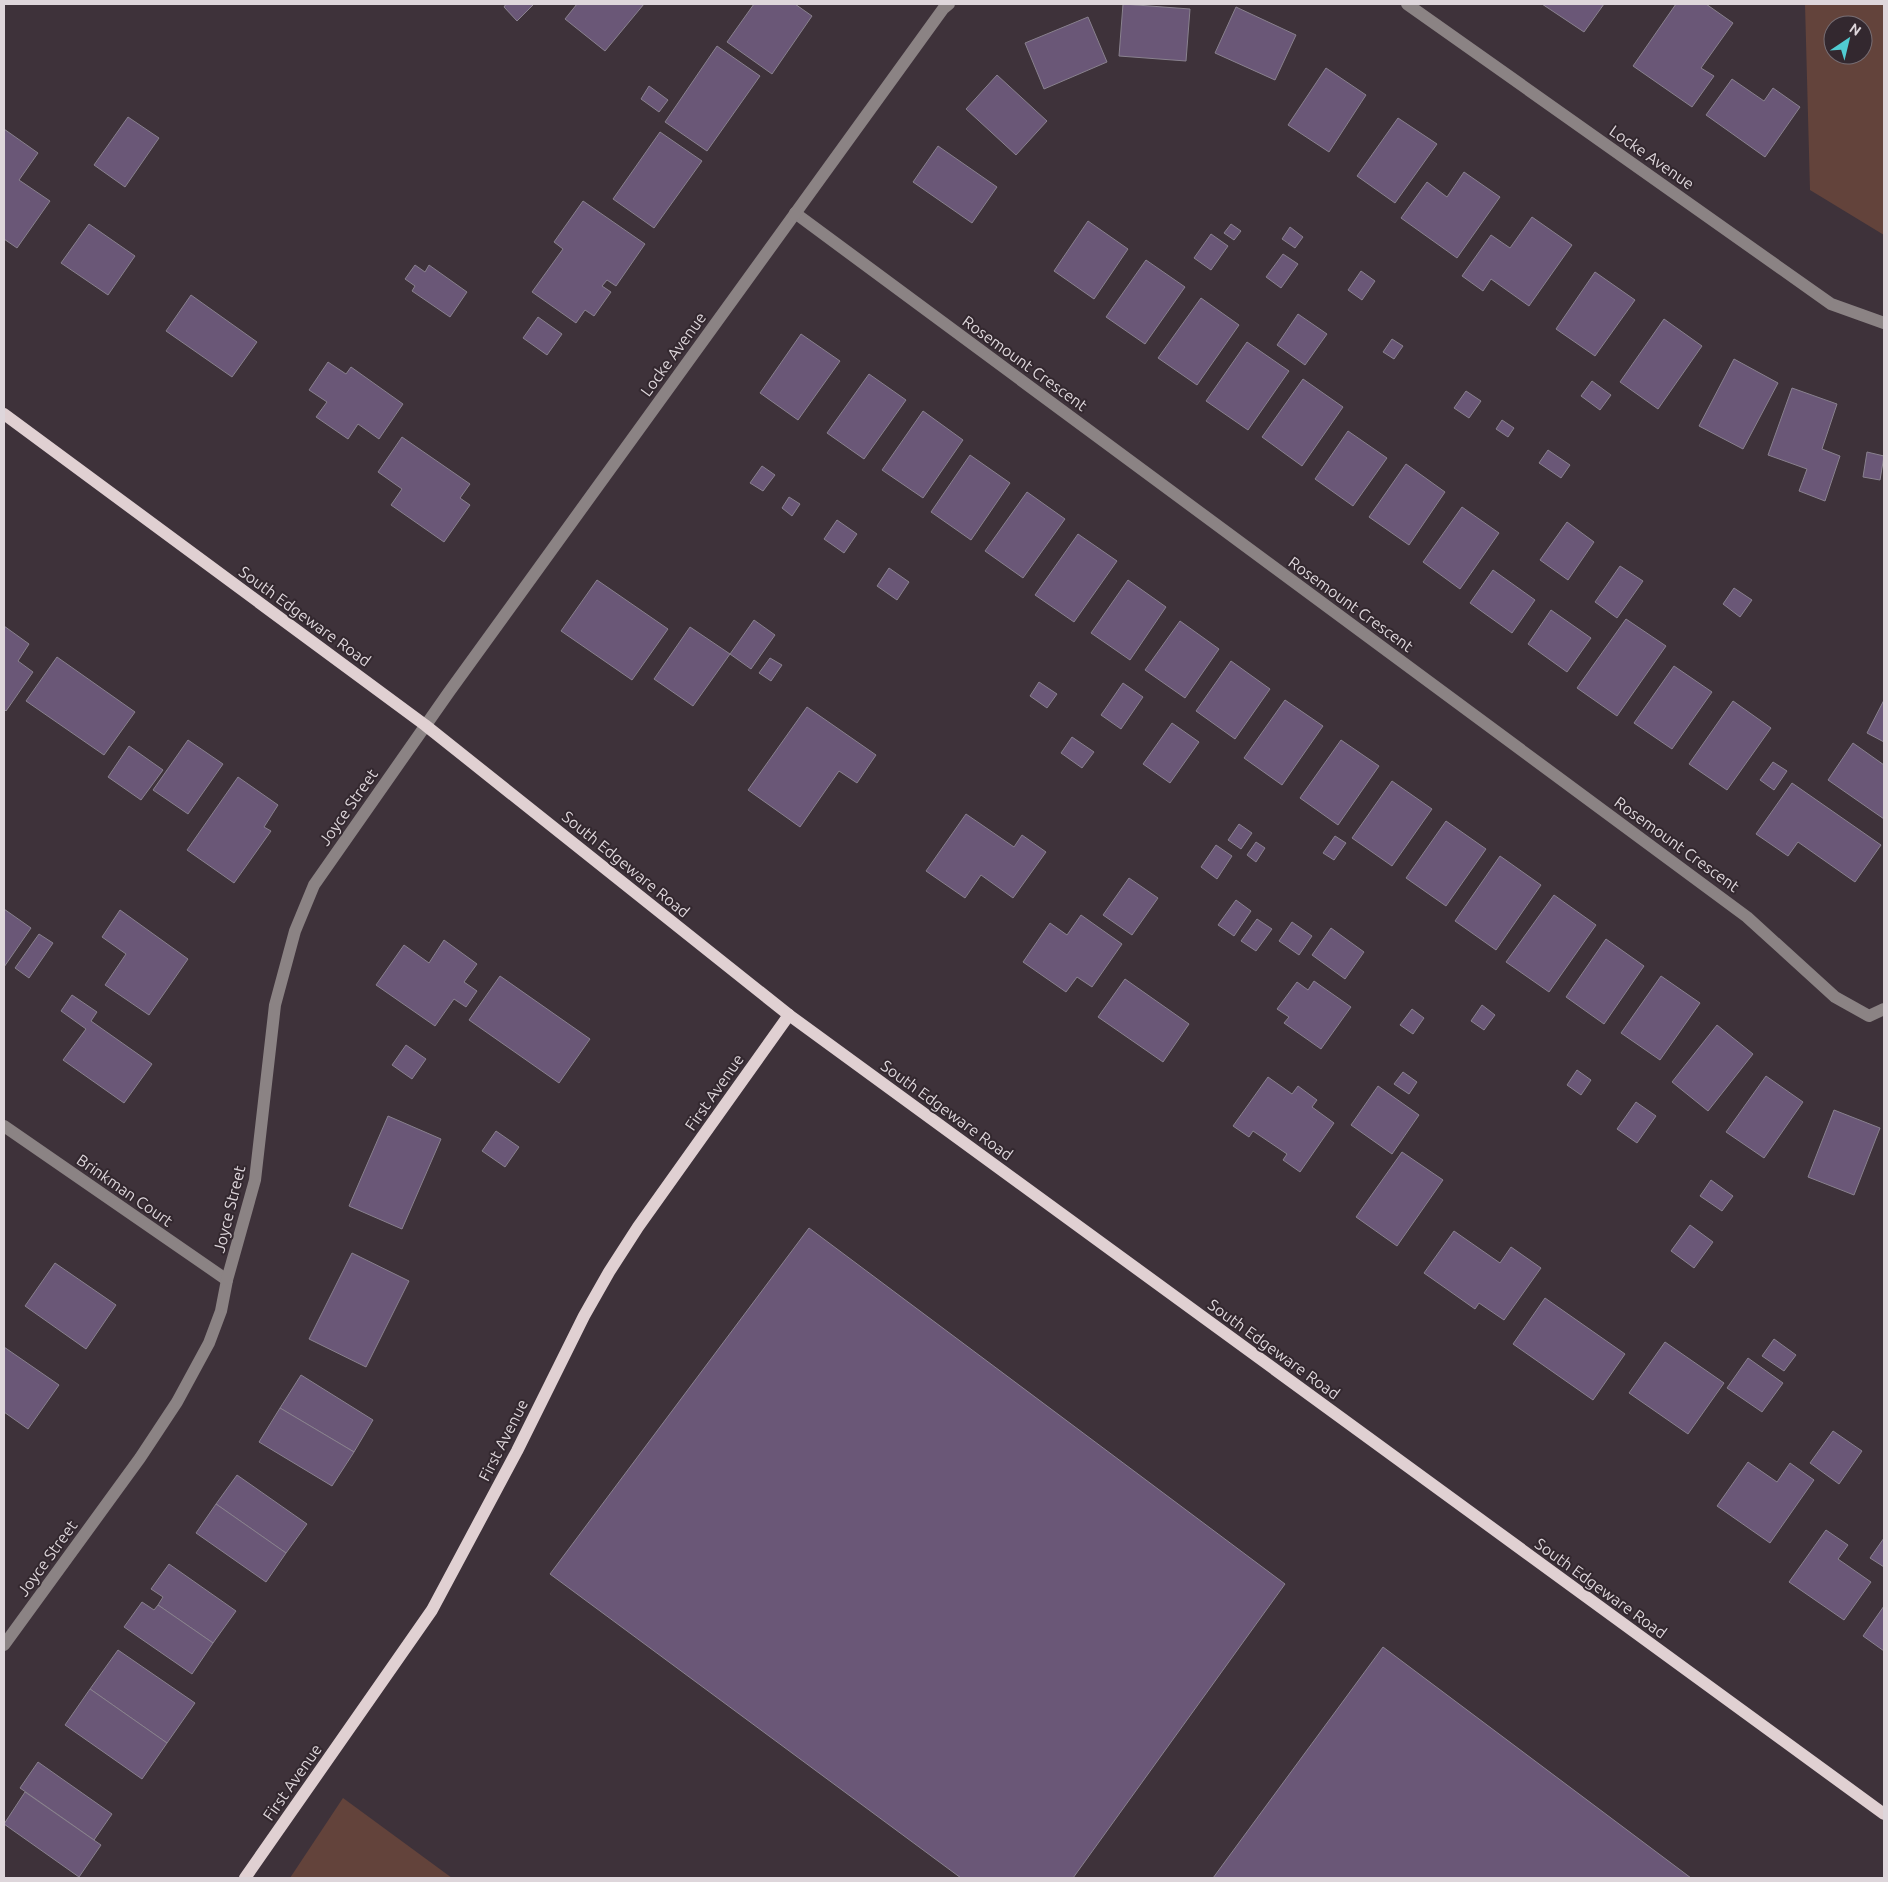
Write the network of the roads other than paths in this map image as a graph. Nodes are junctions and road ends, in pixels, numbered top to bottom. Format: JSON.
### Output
{"nodes":[{"id":1,"x":1407,"y":4,"type":"edge"},
{"id":2,"x":943,"y":5,"type":"edge"},
{"id":3,"x":795,"y":213,"type":"junction"},
{"id":4,"x":1884,"y":323,"type":"edge"},
{"id":5,"x":4,"y":414,"type":"edge"},
{"id":6,"x":425,"y":725,"type":"junction"},
{"id":7,"x":1884,"y":1009,"type":"edge"},
{"id":8,"x":789,"y":1015,"type":"junction"},
{"id":9,"x":4,"y":1126,"type":"edge"},
{"id":10,"x":228,"y":1280,"type":"junction"},
{"id":11,"x":4,"y":1645,"type":"edge"},
{"id":12,"x":1884,"y":1814,"type":"edge"},
{"id":13,"x":245,"y":1878,"type":"edge"}],
"edges":[{"from":1,"to":4,"type":"street","name":"Locke Avenue"},
{"from":2,"to":3,"type":"street","name":"Locke Avenue"},
{"from":3,"to":6,"type":"street","name":"Locke Avenue"},
{"from":3,"to":7,"type":"street","name":"Rosemount Crescent"},
{"from":5,"to":6,"type":"main road","name":"South Edgeware Road"},
{"from":6,"to":8,"type":"main road","name":"South Edgeware Road"},
{"from":6,"to":10,"type":"street","name":"Joyce Street"},
{"from":8,"to":12,"type":"main road","name":"South Edgeware Road"},
{"from":8,"to":13,"type":"main road","name":"First Avenue"},
{"from":9,"to":10,"type":"street","name":"Brinkman Court"},
{"from":10,"to":11,"type":"street","name":"Joyce Street"}]}
